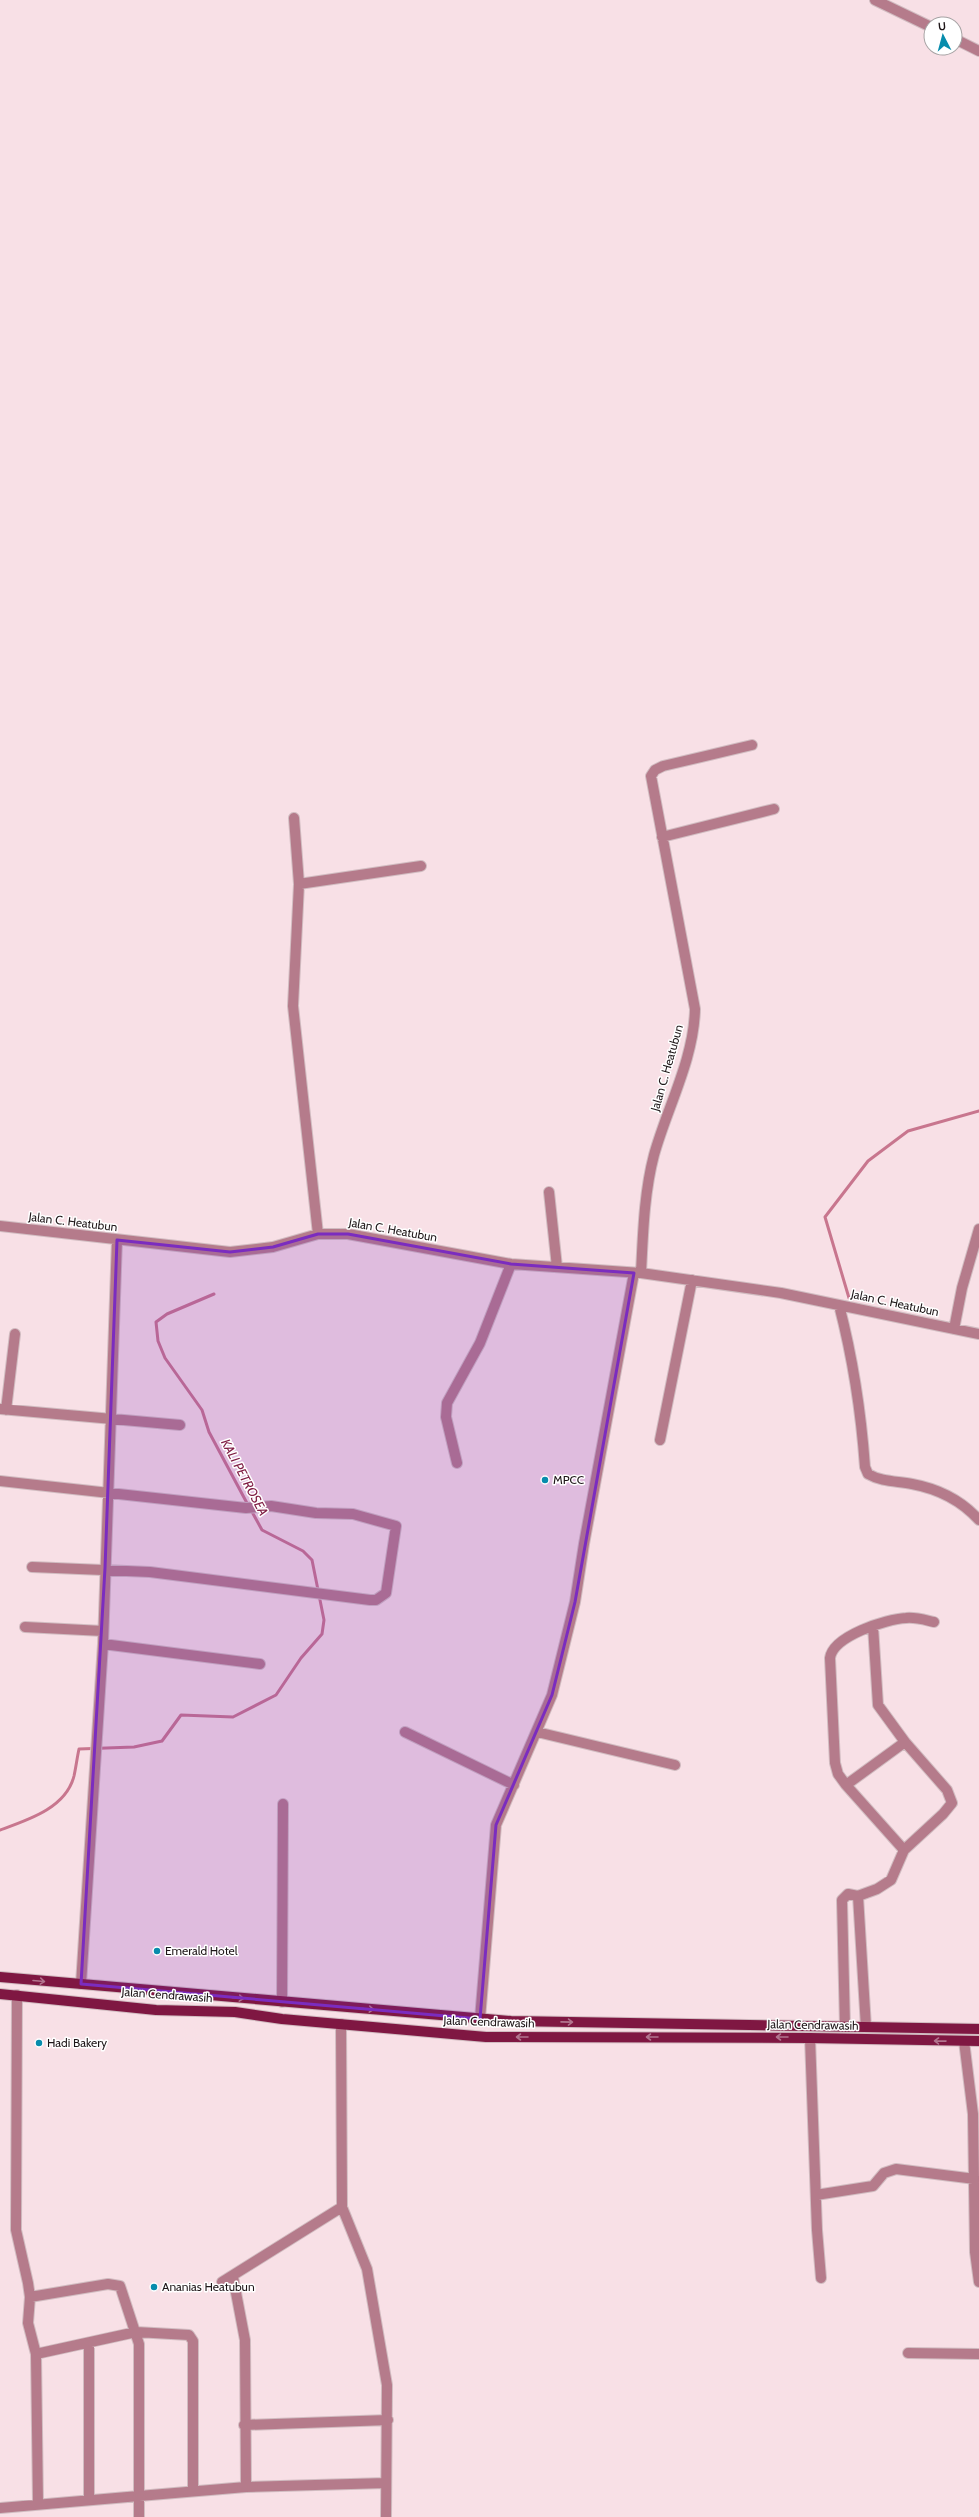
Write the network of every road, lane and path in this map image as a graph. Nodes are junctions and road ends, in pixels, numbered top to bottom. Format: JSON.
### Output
{"nodes":[{"id":1,"x":875,"y":0,"type":"edge"},
{"id":2,"x":923,"y":24,"type":"edge"},
{"id":3,"x":963,"y":43,"type":"edge"},
{"id":4,"x":979,"y":51,"type":"edge"},
{"id":5,"x":752,"y":745,"type":"dead end"},
{"id":6,"x":774,"y":809,"type":"dead end"},
{"id":7,"x":294,"y":818,"type":"dead end"},
{"id":8,"x":662,"y":837,"type":"junction"},
{"id":9,"x":421,"y":866,"type":"dead end"},
{"id":10,"x":299,"y":884,"type":"junction"},
{"id":11,"x":550,"y":1192,"type":"dead end"},
{"id":12,"x":0,"y":1226,"type":"edge"},
{"id":13,"x":979,"y":1229,"type":"edge"},
{"id":14,"x":318,"y":1234,"type":"junction"},
{"id":15,"x":117,"y":1240,"type":"junction"},
{"id":16,"x":511,"y":1264,"type":"junction"},
{"id":17,"x":557,"y":1267,"type":"junction"},
{"id":18,"x":637,"y":1273,"type":"junction"},
{"id":19,"x":692,"y":1280,"type":"junction"},
{"id":20,"x":839,"y":1305,"type":"junction"},
{"id":21,"x":954,"y":1329,"type":"junction"},
{"id":22,"x":15,"y":1334,"type":"dead end"},
{"id":23,"x":979,"y":1334,"type":"edge"},
{"id":24,"x":3,"y":1409,"type":"edge"},
{"id":25,"x":113,"y":1420,"type":"junction"},
{"id":26,"x":180,"y":1425,"type":"dead end"},
{"id":27,"x":660,"y":1440,"type":"dead end"},
{"id":28,"x":457,"y":1463,"type":"dead end"},
{"id":29,"x":0,"y":1481,"type":"edge"},
{"id":30,"x":108,"y":1493,"type":"junction"},
{"id":31,"x":979,"y":1520,"type":"edge"},
{"id":32,"x":32,"y":1567,"type":"dead end"},
{"id":33,"x":105,"y":1568,"type":"junction"},
{"id":34,"x":934,"y":1622,"type":"dead end"},
{"id":35,"x":873,"y":1626,"type":"junction"},
{"id":36,"x":25,"y":1627,"type":"dead end"},
{"id":37,"x":103,"y":1631,"type":"junction"},
{"id":38,"x":103,"y":1644,"type":"junction"},
{"id":39,"x":260,"y":1664,"type":"dead end"},
{"id":40,"x":405,"y":1732,"type":"dead end"},
{"id":41,"x":537,"y":1732,"type":"junction"},
{"id":42,"x":905,"y":1742,"type":"junction"},
{"id":43,"x":675,"y":1765,"type":"dead end"},
{"id":44,"x":514,"y":1785,"type":"junction"},
{"id":45,"x":846,"y":1785,"type":"junction"},
{"id":46,"x":283,"y":1804,"type":"dead end"},
{"id":47,"x":904,"y":1850,"type":"junction"},
{"id":48,"x":858,"y":1896,"type":"junction"},
{"id":49,"x":0,"y":1977,"type":"edge"},
{"id":50,"x":81,"y":1984,"type":"junction"},
{"id":51,"x":0,"y":1994,"type":"edge"},
{"id":52,"x":17,"y":1995,"type":"junction"},
{"id":53,"x":282,"y":2002,"type":"junction"},
{"id":54,"x":480,"y":2019,"type":"junction"},
{"id":55,"x":341,"y":2024,"type":"junction"},
{"id":56,"x":845,"y":2027,"type":"junction"},
{"id":57,"x":866,"y":2027,"type":"junction"},
{"id":58,"x":979,"y":2029,"type":"edge"},
{"id":59,"x":810,"y":2038,"type":"junction"},
{"id":60,"x":964,"y":2041,"type":"junction"},
{"id":61,"x":979,"y":2041,"type":"edge"},
{"id":62,"x":975,"y":2179,"type":"junction"},
{"id":63,"x":816,"y":2195,"type":"junction"},
{"id":64,"x":342,"y":2207,"type":"junction"},
{"id":65,"x":233,"y":2277,"type":"junction"},
{"id":66,"x":821,"y":2278,"type":"dead end"},
{"id":67,"x":222,"y":2282,"type":"dead end"},
{"id":68,"x":979,"y":2282,"type":"edge"},
{"id":69,"x":30,"y":2297,"type":"junction"},
{"id":70,"x":136,"y":2332,"type":"junction"},
{"id":71,"x":89,"y":2343,"type":"junction"},
{"id":72,"x":908,"y":2353,"type":"dead end"},
{"id":73,"x":36,"y":2354,"type":"junction"},
{"id":74,"x":979,"y":2354,"type":"edge"},
{"id":75,"x":388,"y":2420,"type":"junction"},
{"id":76,"x":244,"y":2425,"type":"junction"},
{"id":77,"x":386,"y":2483,"type":"junction"},
{"id":78,"x":246,"y":2487,"type":"junction"},
{"id":79,"x":193,"y":2490,"type":"junction"},
{"id":80,"x":139,"y":2496,"type":"junction"},
{"id":81,"x":89,"y":2500,"type":"junction"},
{"id":82,"x":38,"y":2504,"type":"junction"},
{"id":83,"x":0,"y":2508,"type":"edge"},
{"id":84,"x":139,"y":2517,"type":"edge"},
{"id":85,"x":386,"y":2517,"type":"edge"}],
"edges":[{"from":1,"to":2,"type":"street"},
{"from":3,"to":4,"type":"street"},
{"from":5,"to":8,"type":"street","name":"Jalan C. Heatubun"},
{"from":6,"to":8,"type":"street"},
{"from":7,"to":10,"type":"street"},
{"from":8,"to":18,"type":"street","name":"Jalan C. Heatubun"},
{"from":9,"to":10,"type":"street"},
{"from":10,"to":14,"type":"street"},
{"from":11,"to":17,"type":"street"},
{"from":12,"to":15,"type":"street","name":"Jalan C. Heatubun"},
{"from":13,"to":21,"type":"street"},
{"from":14,"to":15,"type":"street","name":"Jalan C. Heatubun"},
{"from":14,"to":16,"type":"street","name":"Jalan C. Heatubun"},
{"from":15,"to":25,"type":"street"},
{"from":16,"to":17,"type":"street","name":"Jalan C. Heatubun"},
{"from":16,"to":28,"type":"street"},
{"from":17,"to":18,"type":"street","name":"Jalan C. Heatubun"},
{"from":18,"to":19,"type":"street","name":"Jalan C. Heatubun"},
{"from":18,"to":41,"type":"street"},
{"from":19,"to":20,"type":"street","name":"Jalan C. Heatubun"},
{"from":19,"to":27,"type":"street"},
{"from":20,"to":21,"type":"street","name":"Jalan C. Heatubun"},
{"from":20,"to":31,"type":"street"},
{"from":21,"to":23,"type":"street","name":"Jalan C. Heatubun"},
{"from":22,"to":24,"type":"street"},
{"from":24,"to":25,"type":"street"},
{"from":25,"to":26,"type":"street"},
{"from":25,"to":30,"type":"street"},
{"from":29,"to":30,"type":"street"},
{"from":30,"to":33,"type":"street"},
{"from":30,"to":33,"type":"street"},
{"from":32,"to":33,"type":"street"},
{"from":33,"to":37,"type":"street"},
{"from":34,"to":35,"type":"street"},
{"from":35,"to":42,"type":"street"},
{"from":35,"to":45,"type":"street"},
{"from":36,"to":37,"type":"street"},
{"from":37,"to":38,"type":"street"},
{"from":38,"to":39,"type":"street"},
{"from":38,"to":50,"type":"street"},
{"from":40,"to":44,"type":"street"},
{"from":41,"to":43,"type":"street"},
{"from":41,"to":44,"type":"street"},
{"from":42,"to":45,"type":"street"},
{"from":42,"to":47,"type":"street"},
{"from":44,"to":54,"type":"street"},
{"from":45,"to":47,"type":"street"},
{"from":46,"to":53,"type":"street"},
{"from":47,"to":48,"type":"street"},
{"from":48,"to":56,"type":"street"},
{"from":48,"to":57,"type":"street"},
{"from":49,"to":50,"type":"main road","name":"Jalan Cendrawasih","one_way":true},
{"from":50,"to":53,"type":"main road","name":"Jalan Cendrawasih","one_way":true},
{"from":51,"to":52,"type":"main road","name":"Jalan Cendrawasih"},
{"from":52,"to":55,"type":"main road","name":"Jalan Cendrawasih"},
{"from":52,"to":69,"type":"street"},
{"from":53,"to":54,"type":"main road","name":"Jalan Cendrawasih","one_way":true},
{"from":54,"to":56,"type":"main road","name":"Jalan Cendrawasih","one_way":true},
{"from":59,"to":55,"type":"main road","name":"Jalan Cendrawasih","one_way":true},
{"from":55,"to":64,"type":"street"},
{"from":56,"to":57,"type":"main road","name":"Jalan Cendrawasih"},
{"from":57,"to":58,"type":"main road","name":"Jalan Cendrawasih"},
{"from":60,"to":59,"type":"main road","name":"Jalan Cendrawasih","one_way":true},
{"from":59,"to":63,"type":"street"},
{"from":60,"to":61,"type":"main road","name":"Jalan Cendrawasih"},
{"from":60,"to":62,"type":"street"},
{"from":62,"to":63,"type":"street"},
{"from":62,"to":68,"type":"street"},
{"from":63,"to":66,"type":"street"},
{"from":64,"to":65,"type":"street"},
{"from":64,"to":75,"type":"street"},
{"from":65,"to":67,"type":"street"},
{"from":65,"to":76,"type":"street"},
{"from":69,"to":70,"type":"street"},
{"from":69,"to":73,"type":"street"},
{"from":70,"to":71,"type":"street"},
{"from":70,"to":79,"type":"street"},
{"from":70,"to":80,"type":"street"},
{"from":71,"to":73,"type":"street"},
{"from":71,"to":81,"type":"street"},
{"from":72,"to":74,"type":"street"},
{"from":73,"to":82,"type":"street"},
{"from":75,"to":76,"type":"street"},
{"from":75,"to":77,"type":"street"},
{"from":76,"to":78,"type":"street"},
{"from":77,"to":78,"type":"street"},
{"from":77,"to":85,"type":"street"},
{"from":78,"to":79,"type":"street"},
{"from":79,"to":80,"type":"street"},
{"from":80,"to":81,"type":"street"},
{"from":80,"to":84,"type":"street"},
{"from":81,"to":82,"type":"street"},
{"from":82,"to":83,"type":"street"}]}
